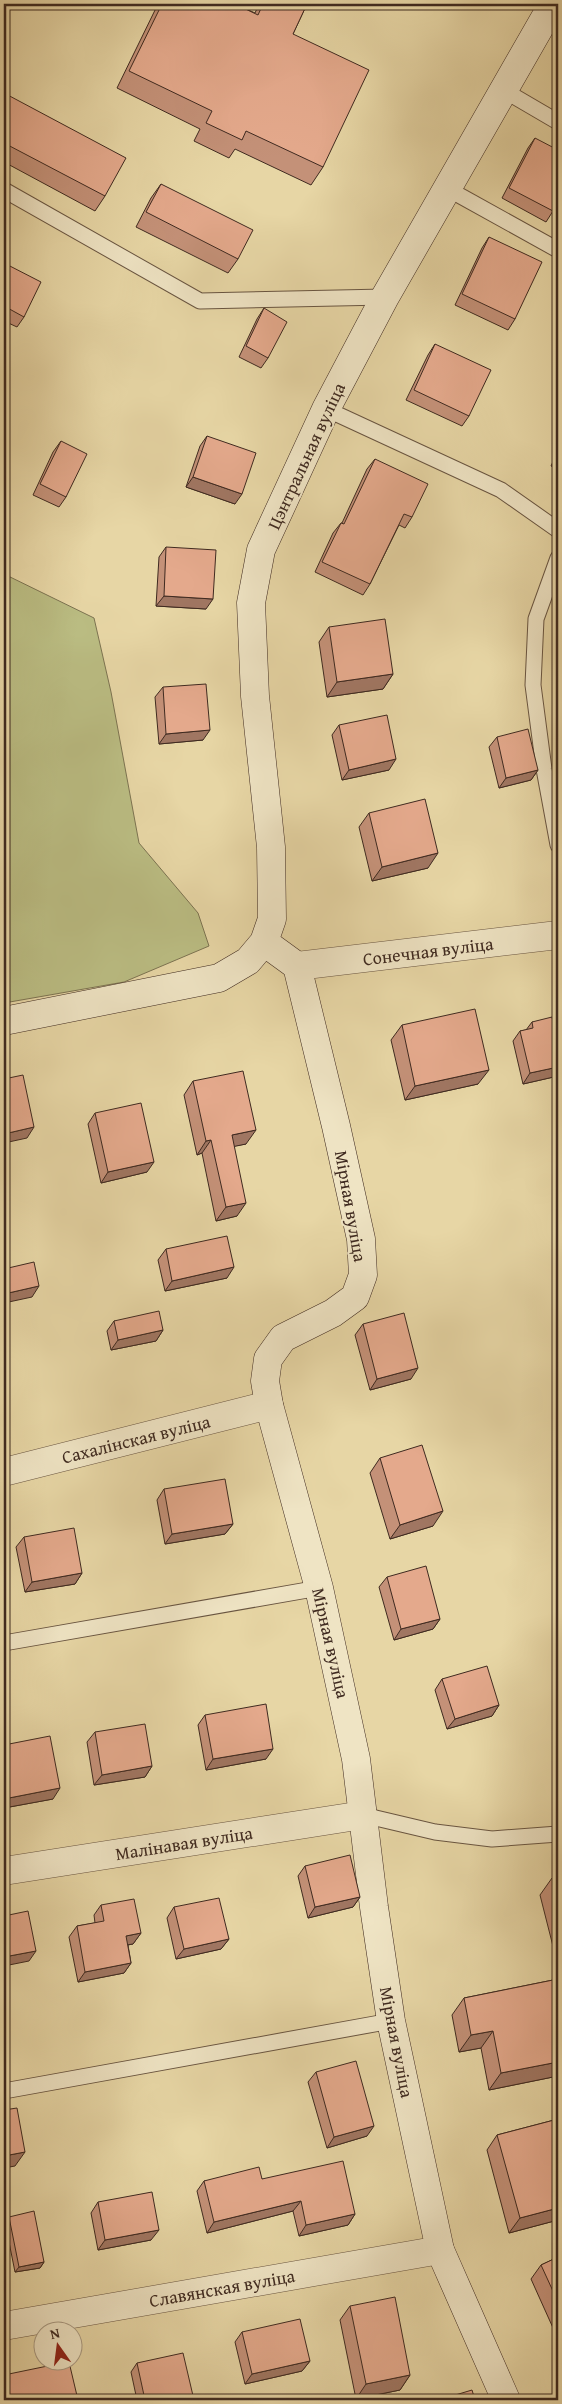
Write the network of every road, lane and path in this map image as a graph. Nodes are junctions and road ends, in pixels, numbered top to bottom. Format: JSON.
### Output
{"nodes":[{"id":1,"x":553,"y":4,"type":"edge"},
{"id":2,"x":505,"y":91,"type":"junction"},
{"id":3,"x":558,"y":122,"type":"edge"},
{"id":4,"x":448,"y":189,"type":"junction"},
{"id":5,"x":4,"y":190,"type":"edge"},
{"id":6,"x":558,"y":250,"type":"edge"},
{"id":7,"x":385,"y":297,"type":"junction"},
{"id":8,"x":326,"y":409,"type":"junction"},
{"id":9,"x":558,"y":530,"type":"edge"},
{"id":10,"x":558,"y":558,"type":"edge"},
{"id":11,"x":558,"y":845,"type":"edge"},
{"id":12,"x":558,"y":935,"type":"edge"},
{"id":13,"x":259,"y":948,"type":"junction"},
{"id":14,"x":297,"y":966,"type":"junction"},
{"id":15,"x":4,"y":1021,"type":"edge"},
{"id":16,"x":269,"y":1405,"type":"junction"},
{"id":17,"x":4,"y":1472,"type":"edge"},
{"id":18,"x":319,"y":1588,"type":"junction"},
{"id":19,"x":4,"y":1643,"type":"edge"},
{"id":20,"x":363,"y":1815,"type":"junction"},
{"id":21,"x":558,"y":1834,"type":"edge"},
{"id":22,"x":4,"y":1871,"type":"edge"},
{"id":23,"x":391,"y":2021,"type":"junction"},
{"id":24,"x":4,"y":2091,"type":"edge"},
{"id":25,"x":440,"y":2250,"type":"junction"},
{"id":26,"x":4,"y":2326,"type":"edge"},
{"id":27,"x":506,"y":2400,"type":"edge"}],
"edges":[{"from":1,"to":2,"type":"street","name":"Цэнтральная вуліца"},
{"from":2,"to":3,"type":"lane"},
{"from":2,"to":4,"type":"street","name":"Цэнтральная вуліца"},
{"from":4,"to":6,"type":"lane"},
{"from":4,"to":7,"type":"street","name":"Цэнтральная вуліца"},
{"from":5,"to":7,"type":"lane"},
{"from":7,"to":8,"type":"street","name":"Цэнтральная вуліца"},
{"from":8,"to":9,"type":"lane"},
{"from":8,"to":13,"type":"street","name":"Цэнтральная вуліца"},
{"from":10,"to":11,"type":"lane"},
{"from":12,"to":14,"type":"street","name":"Сонечная вуліца"},
{"from":13,"to":14,"type":"street"},
{"from":13,"to":15,"type":"street"},
{"from":14,"to":16,"type":"street","name":"Мірная вуліца"},
{"from":16,"to":17,"type":"street","name":"Сахалінская вуліца"},
{"from":16,"to":18,"type":"street","name":"Мірная вуліца"},
{"from":18,"to":19,"type":"lane"},
{"from":18,"to":20,"type":"street","name":"Мірная вуліца"},
{"from":20,"to":21,"type":"lane"},
{"from":20,"to":22,"type":"street","name":"Малінавая вуліца"},
{"from":20,"to":23,"type":"street","name":"Мірная вуліца"},
{"from":23,"to":24,"type":"lane"},
{"from":23,"to":25,"type":"street","name":"Мірная вуліца"},
{"from":25,"to":26,"type":"street","name":"Славянская вуліца"},
{"from":25,"to":27,"type":"street","name":"Мірная вуліца"}]}
